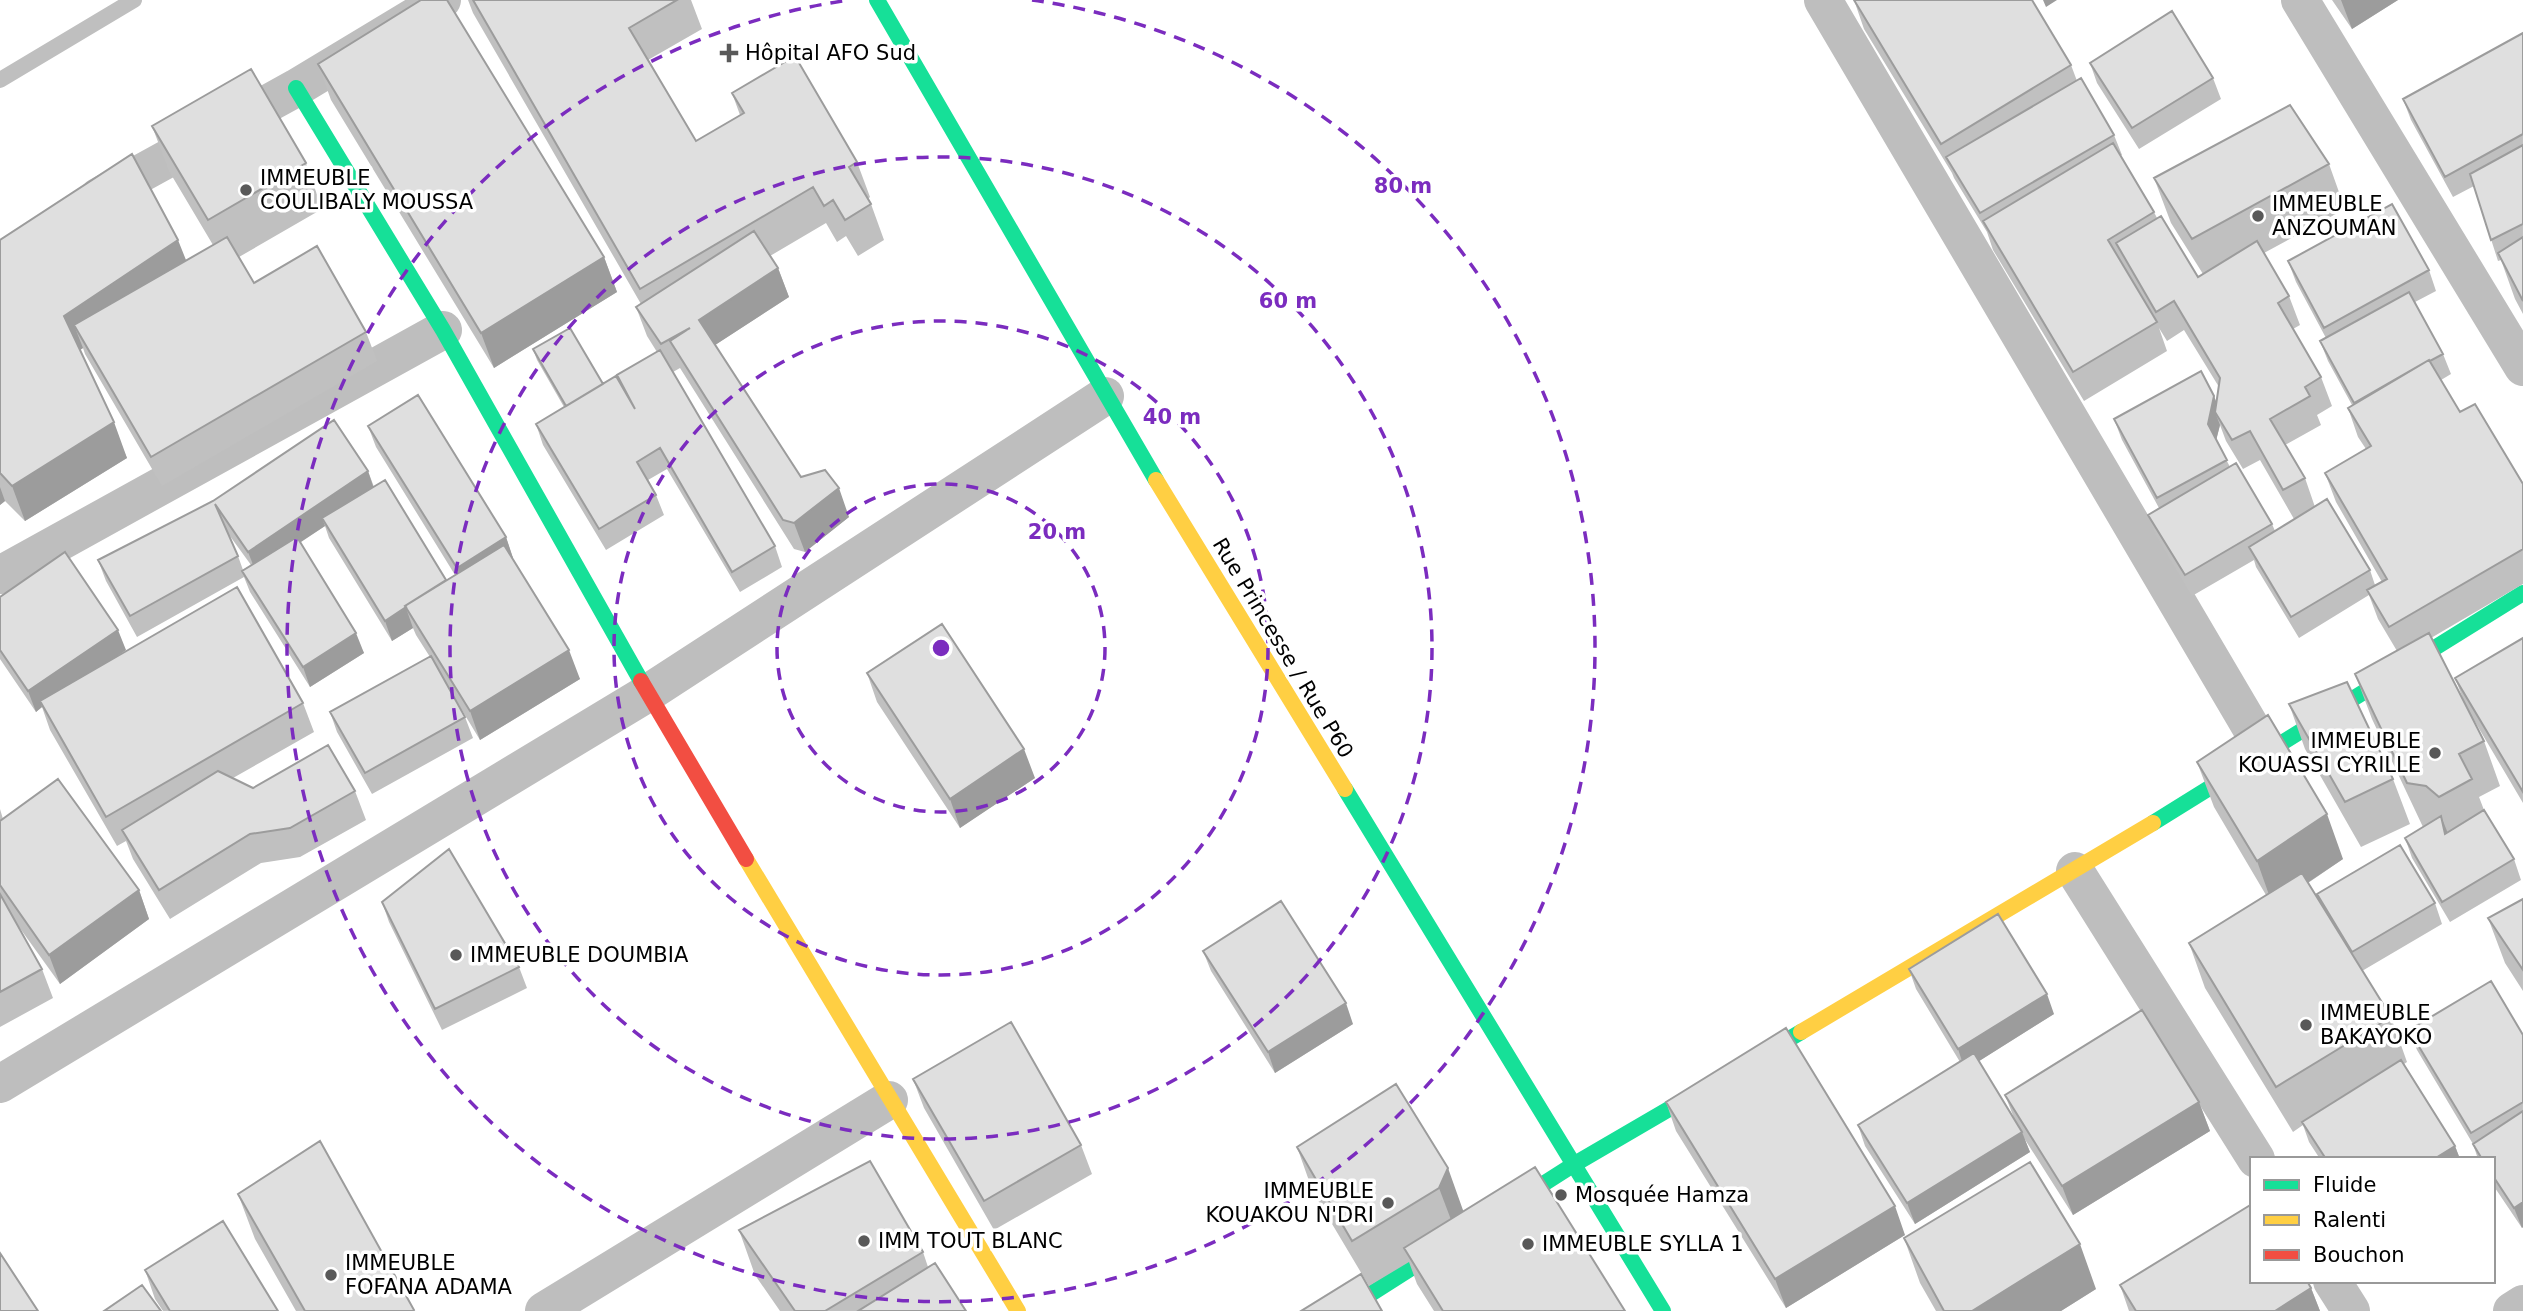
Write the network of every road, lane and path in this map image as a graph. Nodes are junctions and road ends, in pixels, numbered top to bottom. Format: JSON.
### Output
{"nodes":[{"id":1,"x":442,"y":0,"type":"edge"},
{"id":2,"x":877,"y":0,"type":"edge"},
{"id":3,"x":1823,"y":0,"type":"edge"},
{"id":4,"x":2300,"y":0,"type":"edge"},
{"id":5,"x":296,"y":88,"type":"junction"},
{"id":6,"x":71,"y":212,"type":"edge"},
{"id":7,"x":443,"y":330,"type":"junction"},
{"id":8,"x":2523,"y":367,"type":"edge"},
{"id":9,"x":1105,"y":396,"type":"junction"},
{"id":10,"x":0,"y":575,"type":"edge"},
{"id":11,"x":2523,"y":593,"type":"edge"},
{"id":12,"x":648,"y":694,"type":"junction"},
{"id":13,"x":2266,"y":753,"type":"junction"},
{"id":14,"x":2075,"y":871,"type":"junction"},
{"id":15,"x":0,"y":1084,"type":"edge"},
{"id":16,"x":888,"y":1100,"type":"junction"},
{"id":17,"x":2255,"y":1157,"type":"edge"},
{"id":18,"x":1573,"y":1166,"type":"junction"},
{"id":19,"x":2333,"y":1283,"type":"edge"},
{"id":20,"x":2523,"y":1304,"type":"edge"},
{"id":21,"x":544,"y":1311,"type":"edge"},
{"id":22,"x":1018,"y":1311,"type":"edge"},
{"id":23,"x":1344,"y":1311,"type":"edge"},
{"id":24,"x":1663,"y":1311,"type":"edge"},
{"id":25,"x":2351,"y":1311,"type":"edge"},
{"id":26,"x":2512,"y":1311,"type":"edge"}],
"edges":[{"from":1,"to":5,"type":"street"},
{"from":2,"to":9,"type":"street","name":"Rue Princesse / Rue P60"},
{"from":3,"to":13,"type":"street"},
{"from":4,"to":8,"type":"street"},
{"from":5,"to":6,"type":"street"},
{"from":5,"to":7,"type":"street"},
{"from":7,"to":10,"type":"street"},
{"from":7,"to":12,"type":"street"},
{"from":9,"to":12,"type":"street"},
{"from":9,"to":18,"type":"street","name":"Rue Princesse / Rue P60"},
{"from":11,"to":13,"type":"street"},
{"from":12,"to":15,"type":"street"},
{"from":12,"to":16,"type":"street"},
{"from":13,"to":14,"type":"street"},
{"from":14,"to":17,"type":"street"},
{"from":14,"to":18,"type":"street"},
{"from":16,"to":21,"type":"street"},
{"from":16,"to":22,"type":"street"},
{"from":18,"to":23,"type":"street"},
{"from":18,"to":24,"type":"street","name":"Rue Princesse / Rue P60"},
{"from":19,"to":25,"type":"street"},
{"from":20,"to":26,"type":"street"}]}
